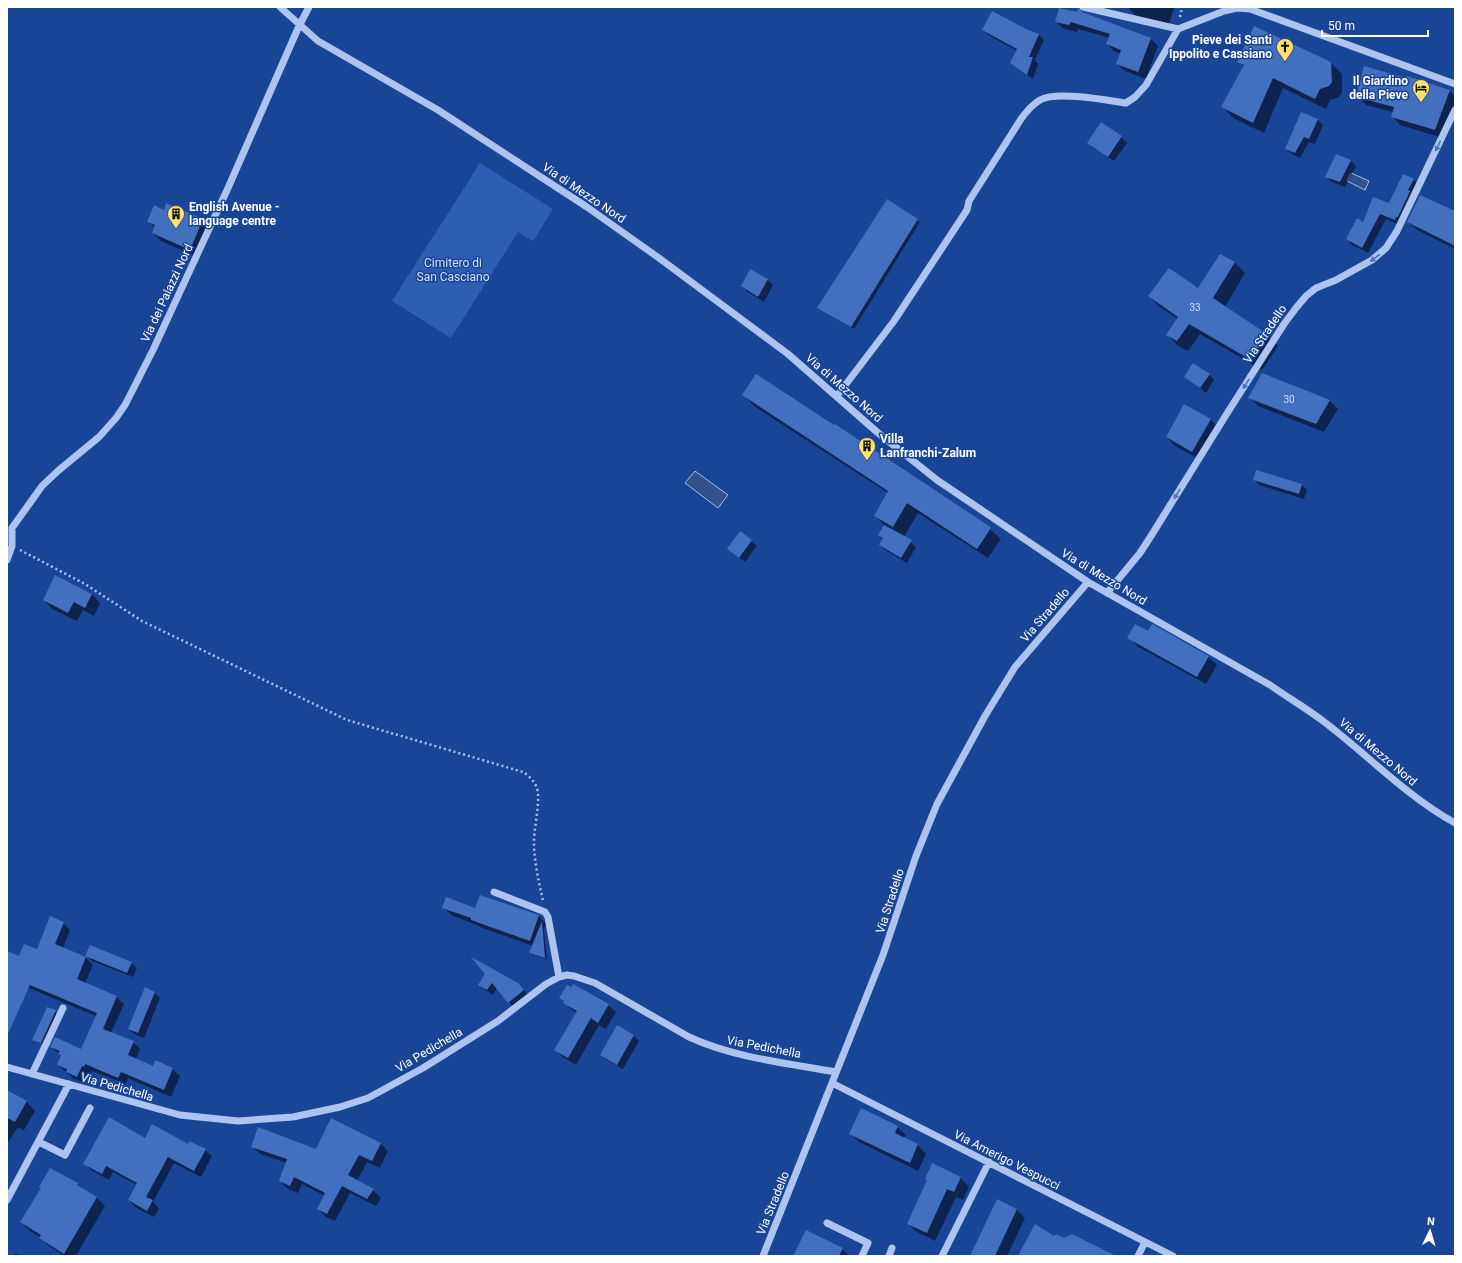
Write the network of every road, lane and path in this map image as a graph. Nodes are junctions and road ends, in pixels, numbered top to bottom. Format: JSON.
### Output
{"nodes":[{"id":1,"x":280,"y":7,"type":"edge"},
{"id":2,"x":309,"y":7,"type":"edge"},
{"id":3,"x":1083,"y":7,"type":"edge"},
{"id":4,"x":299,"y":26,"type":"junction"},
{"id":5,"x":1178,"y":30,"type":"junction"},
{"id":6,"x":1455,"y":84,"type":"edge"},
{"id":7,"x":1455,"y":110,"type":"edge"},
{"id":8,"x":837,"y":396,"type":"junction"},
{"id":9,"x":9,"y":528,"type":"edge"},
{"id":10,"x":12,"y":546,"type":"junction"},
{"id":11,"x":7,"y":560,"type":"edge"},
{"id":12,"x":1088,"y":582,"type":"junction"},
{"id":13,"x":1107,"y":593,"type":"junction"},
{"id":14,"x":1455,"y":823,"type":"edge"},
{"id":15,"x":494,"y":892,"type":"dead end"},
{"id":16,"x":545,"y":912,"type":"junction"},
{"id":17,"x":559,"y":977,"type":"junction"},
{"id":18,"x":63,"y":1008,"type":"dead end"},
{"id":19,"x":7,"y":1067,"type":"edge"},
{"id":20,"x":836,"y":1072,"type":"junction"},
{"id":21,"x":32,"y":1074,"type":"junction"},
{"id":22,"x":832,"y":1083,"type":"junction"},
{"id":23,"x":69,"y":1084,"type":"junction"},
{"id":24,"x":90,"y":1108,"type":"dead end"},
{"id":25,"x":39,"y":1142,"type":"junction"},
{"id":26,"x":989,"y":1162,"type":"junction"},
{"id":27,"x":7,"y":1200,"type":"edge"},
{"id":28,"x":827,"y":1223,"type":"dead end"},
{"id":29,"x":1145,"y":1242,"type":"junction"},
{"id":30,"x":892,"y":1248,"type":"dead end"},
{"id":31,"x":763,"y":1256,"type":"edge"},
{"id":32,"x":862,"y":1256,"type":"edge"},
{"id":33,"x":889,"y":1256,"type":"edge"},
{"id":34,"x":942,"y":1256,"type":"edge"},
{"id":35,"x":1138,"y":1256,"type":"edge"},
{"id":36,"x":1173,"y":1256,"type":"edge"}],
"edges":[{"from":1,"to":4,"type":"street","name":"Via di Mezzo Nord"},
{"from":2,"to":4,"type":"street","name":"Via dei Palazzi Nord"},
{"from":3,"to":5,"type":"street"},
{"from":4,"to":8,"type":"street","name":"Via di Mezzo Nord"},
{"from":4,"to":9,"type":"street","name":"Via dei Palazzi Nord"},
{"from":5,"to":6,"type":"street"},
{"from":5,"to":8,"type":"street"},
{"from":7,"to":13,"type":"street","name":"Via Stradello","one_way":true},
{"from":8,"to":12,"type":"street","name":"Via di Mezzo Nord"},
{"from":9,"to":10,"type":"street","name":"Via dei Palazzi Nord"},
{"from":10,"to":11,"type":"street","name":"Via dei Palazzi Nord"},
{"from":10,"to":16,"type":"path"},
{"from":12,"to":13,"type":"street","name":"Via di Mezzo Nord"},
{"from":12,"to":20,"type":"street","name":"Via Stradello"},
{"from":13,"to":14,"type":"street","name":"Via di Mezzo Nord"},
{"from":15,"to":16,"type":"street"},
{"from":16,"to":17,"type":"street"},
{"from":17,"to":20,"type":"street","name":"Via Pedichella"},
{"from":17,"to":23,"type":"street","name":"Via Pedichella"},
{"from":18,"to":21,"type":"street"},
{"from":19,"to":21,"type":"street","name":"Via Pedichella"},
{"from":20,"to":22,"type":"street","name":"Via Stradello"},
{"from":21,"to":23,"type":"street","name":"Via Pedichella"},
{"from":22,"to":26,"type":"street","name":"Via Amerigo Vespucci"},
{"from":22,"to":31,"type":"street","name":"Via Stradello"},
{"from":23,"to":25,"type":"street"},
{"from":24,"to":25,"type":"street"},
{"from":25,"to":27,"type":"street"},
{"from":26,"to":29,"type":"street","name":"Via Amerigo Vespucci"},
{"from":26,"to":34,"type":"street"},
{"from":28,"to":32,"type":"street"},
{"from":29,"to":35,"type":"street"},
{"from":29,"to":36,"type":"street","name":"Via Amerigo Vespucci"},
{"from":30,"to":33,"type":"street"}]}
